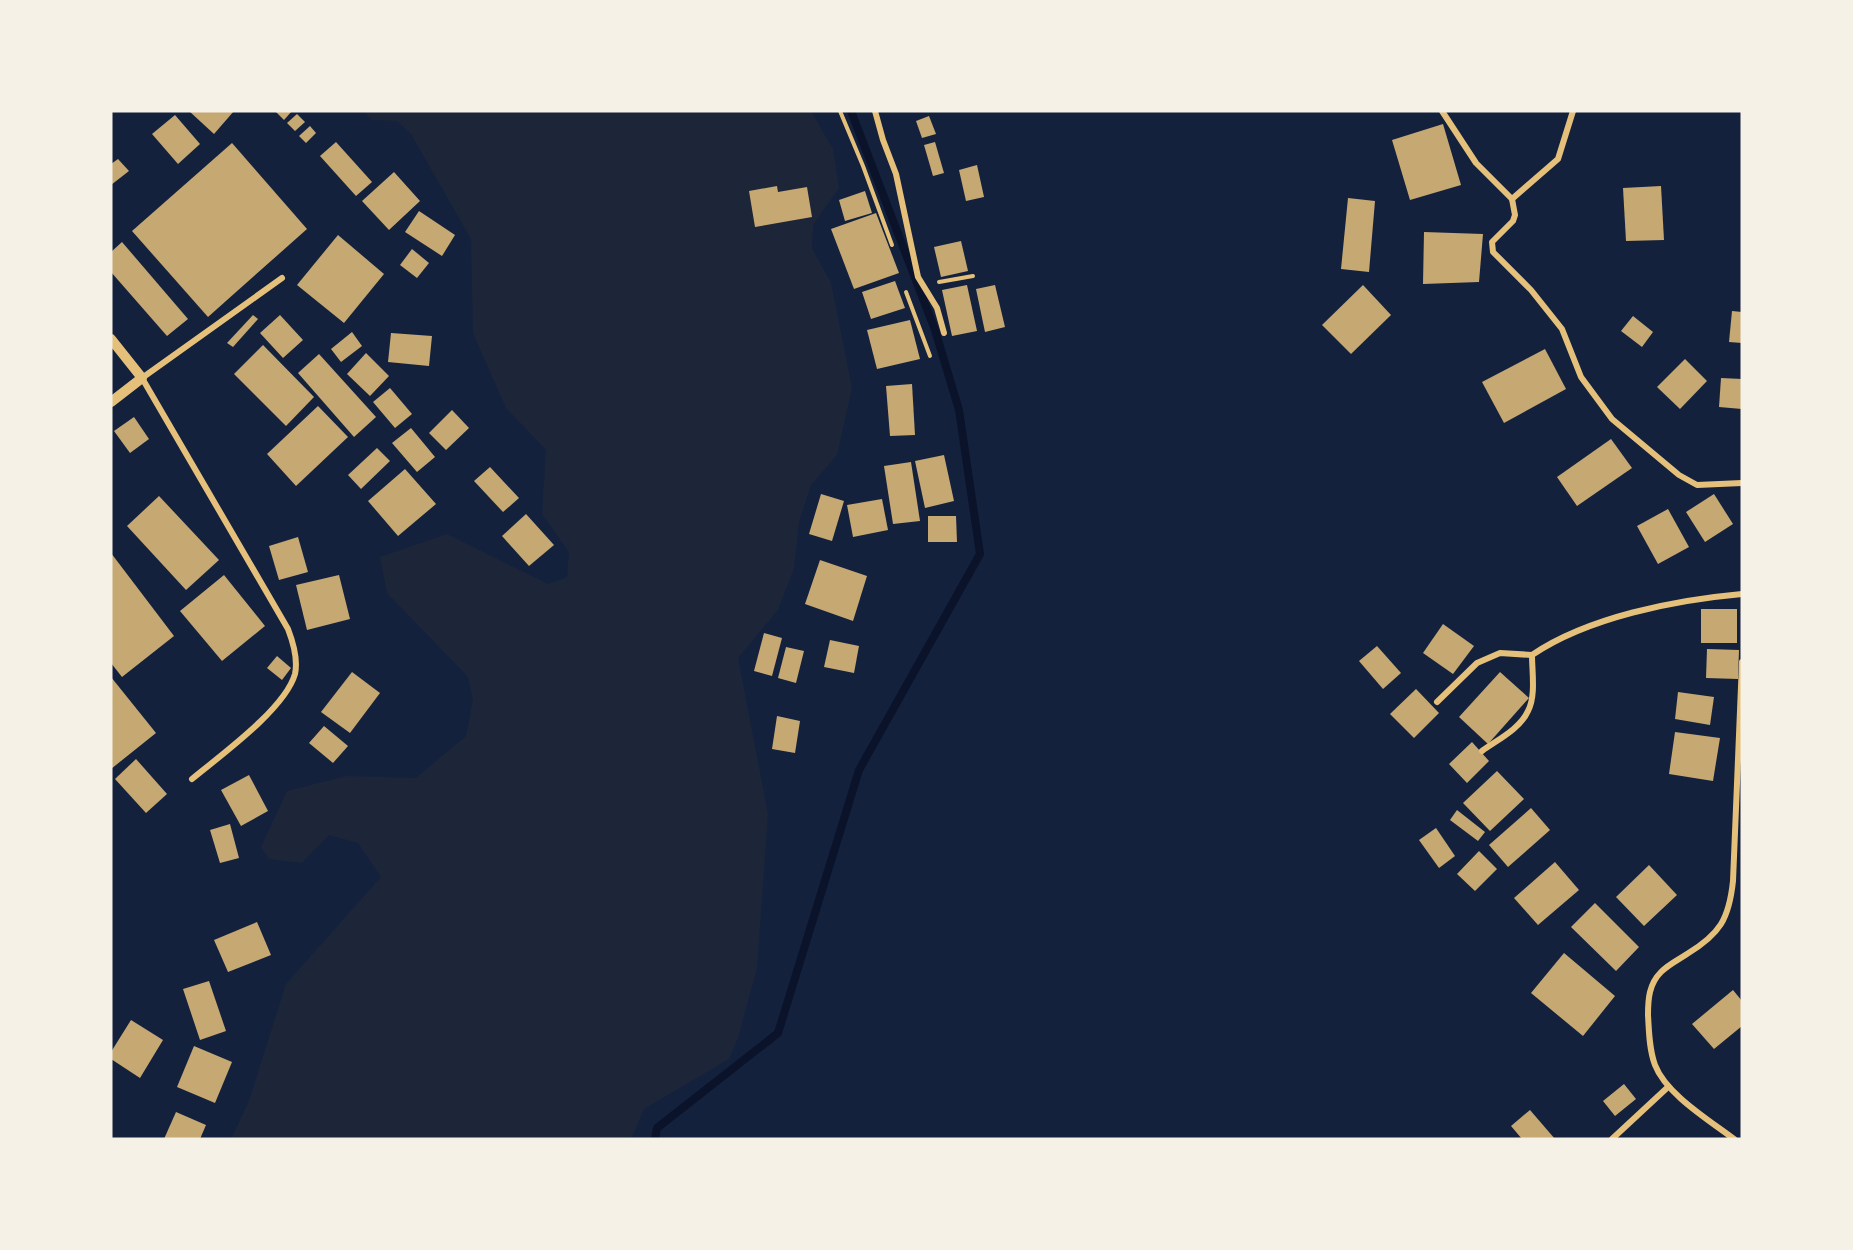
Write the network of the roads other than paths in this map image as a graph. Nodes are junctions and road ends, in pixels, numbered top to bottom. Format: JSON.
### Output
{"nodes":[{"id":1,"x":875,"y":111,"type":"edge"},
{"id":2,"x":1442,"y":111,"type":"edge"},
{"id":3,"x":1572,"y":111,"type":"edge"},
{"id":4,"x":1512,"y":199,"type":"junction"},
{"id":5,"x":282,"y":278,"type":"dead end"},
{"id":6,"x":944,"y":333,"type":"dead end"},
{"id":7,"x":111,"y":339,"type":"edge"},
{"id":8,"x":142,"y":378,"type":"junction"},
{"id":9,"x":111,"y":402,"type":"edge"},
{"id":10,"x":1742,"y":483,"type":"edge"},
{"id":11,"x":1742,"y":594,"type":"edge"},
{"id":12,"x":1532,"y":655,"type":"junction"},
{"id":13,"x":1742,"y":662,"type":"edge"},
{"id":14,"x":1437,"y":702,"type":"dead end"},
{"id":15,"x":1482,"y":751,"type":"dead end"},
{"id":16,"x":192,"y":779,"type":"dead end"},
{"id":17,"x":1668,"y":1087,"type":"junction"},
{"id":18,"x":1612,"y":1139,"type":"edge"},
{"id":19,"x":1734,"y":1139,"type":"edge"}],
"edges":[{"from":1,"to":6,"type":"street"},
{"from":2,"to":4,"type":"street"},
{"from":3,"to":4,"type":"street"},
{"from":4,"to":10,"type":"street"},
{"from":5,"to":8,"type":"street"},
{"from":7,"to":8,"type":"street"},
{"from":8,"to":9,"type":"street"},
{"from":8,"to":16,"type":"street"},
{"from":11,"to":12,"type":"street"},
{"from":12,"to":14,"type":"street"},
{"from":12,"to":15,"type":"street"},
{"from":13,"to":17,"type":"street"},
{"from":17,"to":18,"type":"street"},
{"from":17,"to":19,"type":"street"}]}
